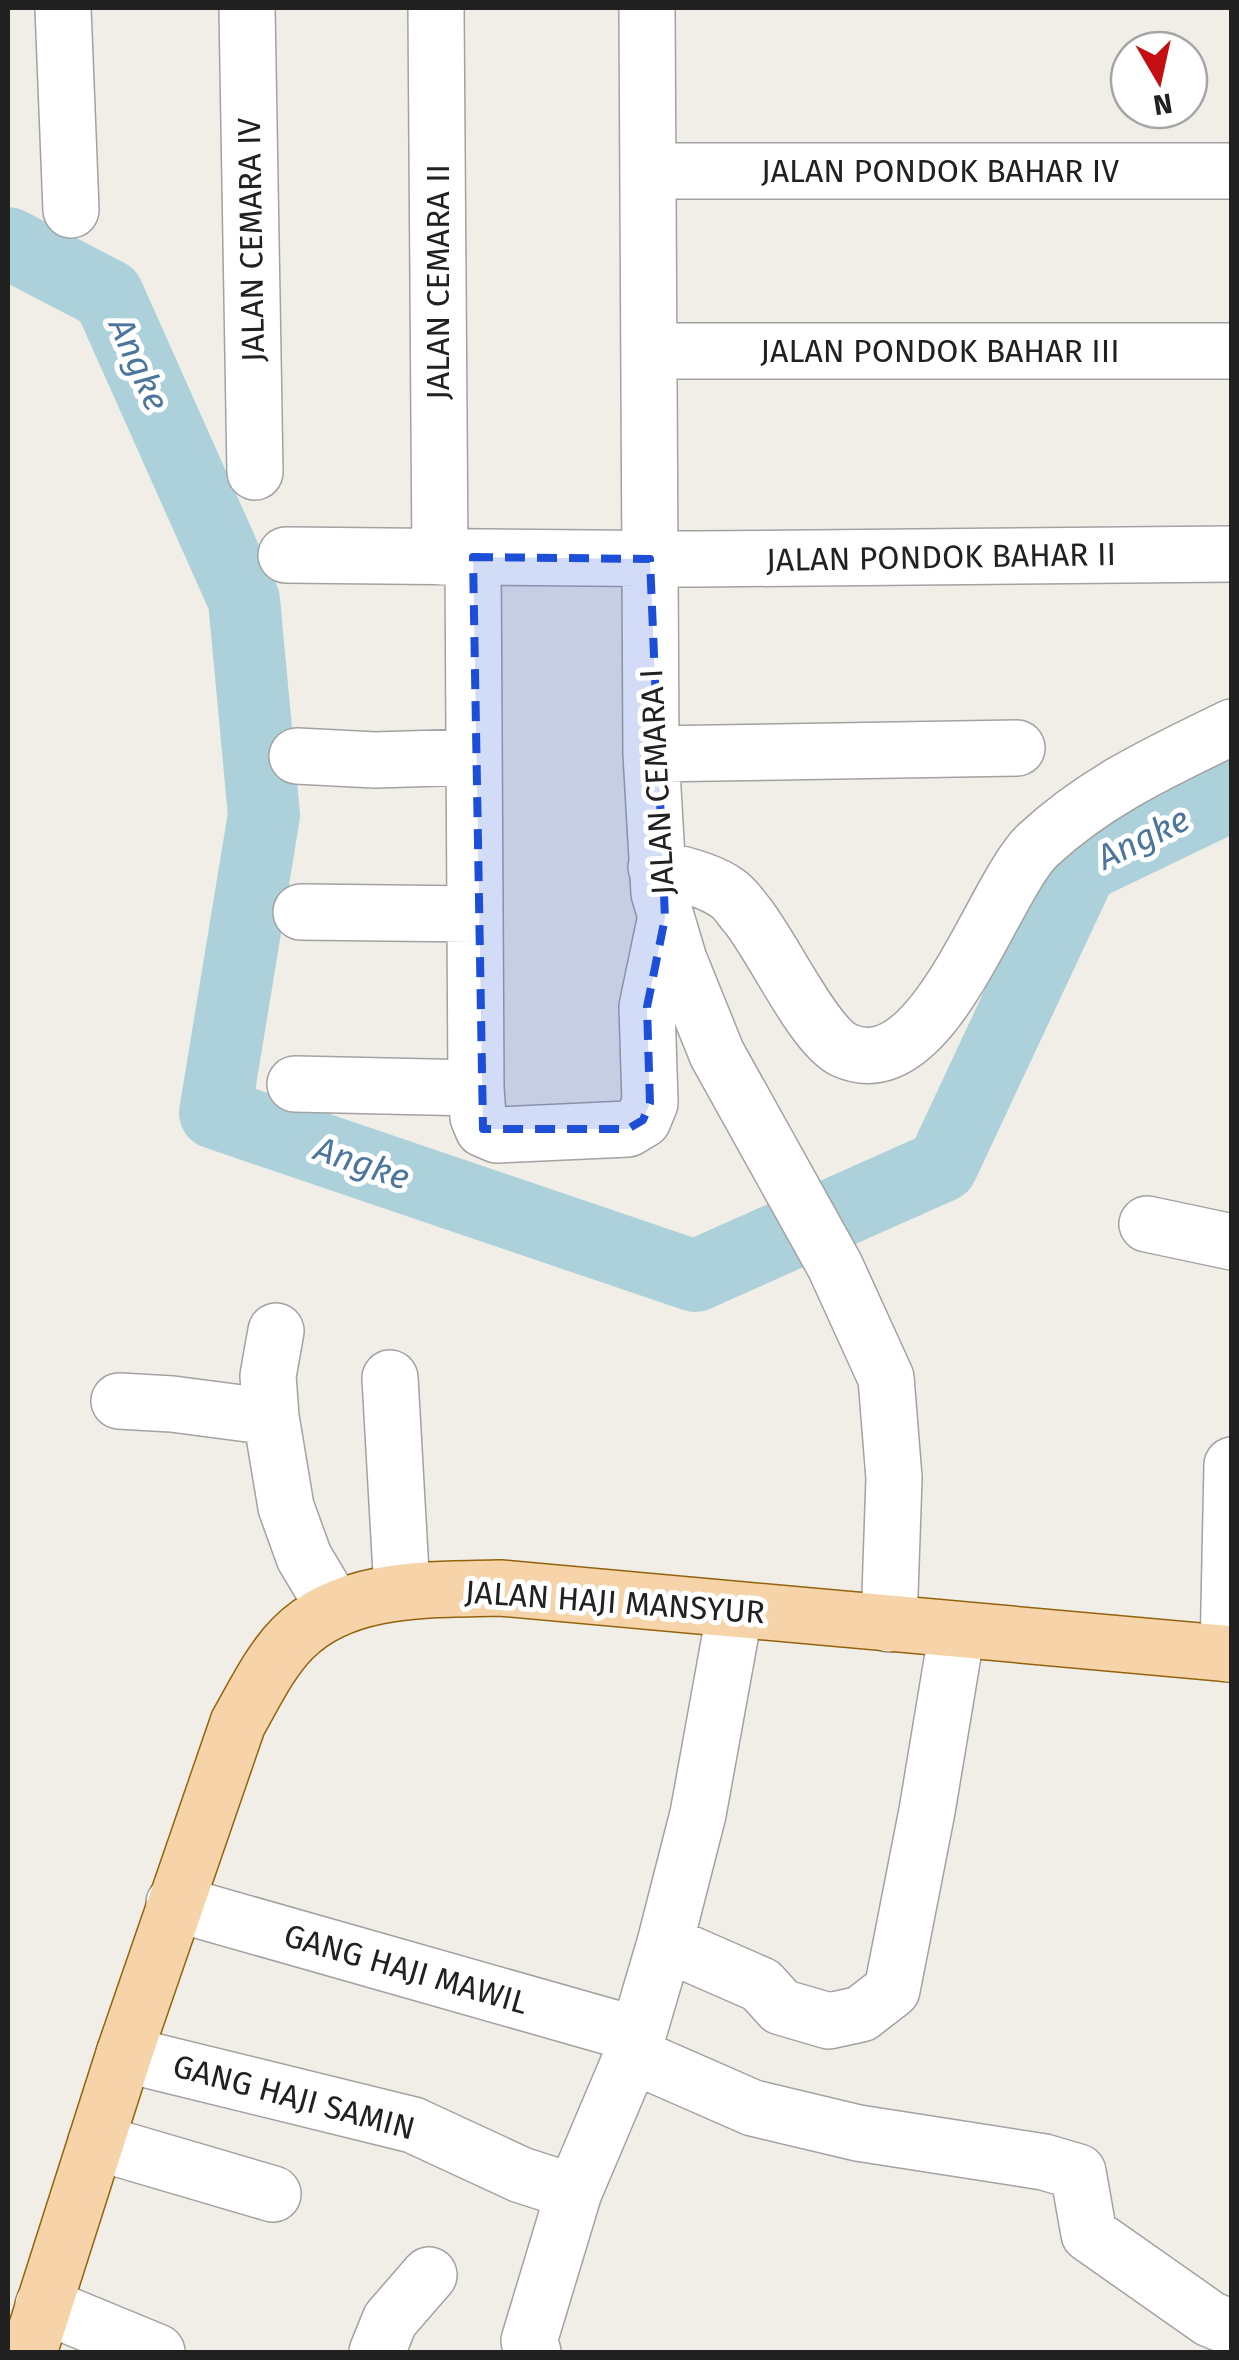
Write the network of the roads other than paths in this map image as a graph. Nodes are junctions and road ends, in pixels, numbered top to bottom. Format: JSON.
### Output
{"nodes":[{"id":1,"x":63,"y":8,"type":"edge"},
{"id":2,"x":248,"y":8,"type":"edge"},
{"id":3,"x":436,"y":8,"type":"edge"},
{"id":4,"x":647,"y":8,"type":"edge"},
{"id":5,"x":648,"y":171,"type":"junction"},
{"id":6,"x":1232,"y":171,"type":"edge"},
{"id":7,"x":71,"y":210,"type":"dead end"},
{"id":8,"x":649,"y":351,"type":"junction"},
{"id":9,"x":1232,"y":351,"type":"edge"},
{"id":10,"x":255,"y":472,"type":"dead end"},
{"id":11,"x":1232,"y":554,"type":"edge"},
{"id":12,"x":286,"y":555,"type":"dead end"},
{"id":13,"x":457,"y":557,"type":"junction"},
{"id":14,"x":650,"y":559,"type":"junction"},
{"id":15,"x":1232,"y":727,"type":"edge"},
{"id":16,"x":1017,"y":748,"type":"dead end"},
{"id":17,"x":652,"y":754,"type":"junction"},
{"id":18,"x":297,"y":756,"type":"dead end"},
{"id":19,"x":474,"y":758,"type":"junction"},
{"id":20,"x":661,"y":893,"type":"junction"},
{"id":21,"x":301,"y":912,"type":"dead end"},
{"id":22,"x":475,"y":914,"type":"junction"},
{"id":23,"x":295,"y":1084,"type":"dead end"},
{"id":24,"x":476,"y":1088,"type":"junction"},
{"id":25,"x":1147,"y":1224,"type":"dead end"},
{"id":26,"x":1232,"y":1242,"type":"edge"},
{"id":27,"x":276,"y":1331,"type":"dead end"},
{"id":28,"x":390,"y":1378,"type":"dead end"},
{"id":29,"x":119,"y":1402,"type":"dead end"},
{"id":30,"x":271,"y":1418,"type":"junction"},
{"id":31,"x":1232,"y":1465,"type":"edge"},
{"id":32,"x":402,"y":1590,"type":"junction"},
{"id":33,"x":335,"y":1609,"type":"junction"},
{"id":34,"x":734,"y":1610,"type":"junction"},
{"id":35,"x":889,"y":1624,"type":"junction"},
{"id":36,"x":957,"y":1631,"type":"junction"},
{"id":37,"x":1230,"y":1654,"type":"edge"},
{"id":38,"x":174,"y":1904,"type":"junction"},
{"id":39,"x":666,"y":1942,"type":"junction"},
{"id":40,"x":635,"y":2045,"type":"junction"},
{"id":41,"x":124,"y":2054,"type":"junction"},
{"id":42,"x":96,"y":2142,"type":"junction"},
{"id":43,"x":574,"y":2192,"type":"junction"},
{"id":44,"x":273,"y":2194,"type":"dead end"},
{"id":45,"x":429,"y":2274,"type":"dead end"},
{"id":46,"x":1221,"y":2323,"type":"edge"},
{"id":47,"x":36,"y":2329,"type":"edge"},
{"id":48,"x":157,"y":2352,"type":"edge"},
{"id":49,"x":377,"y":2352,"type":"edge"},
{"id":50,"x":533,"y":2352,"type":"edge"}],
"edges":[{"from":1,"to":7,"type":"street"},
{"from":2,"to":10,"type":"street","name":"JALAN CEMARA IV"},
{"from":3,"to":13,"type":"street","name":"JALAN CEMARA II"},
{"from":4,"to":5,"type":"street","name":"JALAN CEMARA I"},
{"from":5,"to":6,"type":"street","name":"JALAN PONDOK BAHAR IV"},
{"from":5,"to":8,"type":"street","name":"JALAN CEMARA I"},
{"from":8,"to":9,"type":"street","name":"JALAN PONDOK BAHAR III"},
{"from":8,"to":14,"type":"street","name":"JALAN CEMARA I"},
{"from":11,"to":14,"type":"street","name":"JALAN PONDOK BAHAR II"},
{"from":12,"to":13,"type":"street","name":"JALAN PONDOK BAHAR II"},
{"from":13,"to":14,"type":"street","name":"JALAN PONDOK BAHAR II"},
{"from":13,"to":19,"type":"street","name":"JALAN CEMARA II"},
{"from":14,"to":17,"type":"street","name":"JALAN CEMARA I"},
{"from":15,"to":20,"type":"street"},
{"from":16,"to":17,"type":"street"},
{"from":17,"to":20,"type":"street","name":"JALAN CEMARA I"},
{"from":18,"to":19,"type":"street"},
{"from":19,"to":22,"type":"street","name":"JALAN CEMARA II"},
{"from":20,"to":24,"type":"street","name":"JALAN CEMARA II"},
{"from":20,"to":35,"type":"street","name":"JALAN CEMARA I"},
{"from":21,"to":22,"type":"street"},
{"from":22,"to":24,"type":"street","name":"JALAN CEMARA II"},
{"from":23,"to":24,"type":"street"},
{"from":25,"to":26,"type":"street"},
{"from":27,"to":30,"type":"street"},
{"from":28,"to":32,"type":"street"},
{"from":29,"to":30,"type":"street"},
{"from":30,"to":33,"type":"street"},
{"from":31,"to":37,"type":"street"},
{"from":32,"to":33,"type":"main road","name":"JALAN HAJI MANSYUR"},
{"from":32,"to":34,"type":"main road","name":"JALAN HAJI MANSYUR"},
{"from":33,"to":38,"type":"main road","name":"JALAN HAJI MANSYUR"},
{"from":34,"to":35,"type":"main road","name":"JALAN HAJI MANSYUR"},
{"from":34,"to":39,"type":"street"},
{"from":35,"to":36,"type":"main road","name":"JALAN HAJI MANSYUR"},
{"from":36,"to":37,"type":"main road","name":"JALAN HAJI MANSYUR"},
{"from":36,"to":39,"type":"street"},
{"from":38,"to":40,"type":"street","name":"GANG HAJI MAWIL"},
{"from":38,"to":41,"type":"main road","name":"JALAN HAJI MANSYUR"},
{"from":39,"to":40,"type":"street"},
{"from":40,"to":43,"type":"street"},
{"from":40,"to":46,"type":"street","name":"GANG HAJI MAWIL"},
{"from":41,"to":42,"type":"main road","name":"JALAN HAJI MANSYUR"},
{"from":41,"to":43,"type":"street","name":"GANG HAJI SAMIN"},
{"from":42,"to":44,"type":"street"},
{"from":42,"to":47,"type":"main road","name":"JALAN HAJI MANSYUR"},
{"from":43,"to":50,"type":"street"},
{"from":45,"to":49,"type":"street"},
{"from":47,"to":48,"type":"street"}]}
